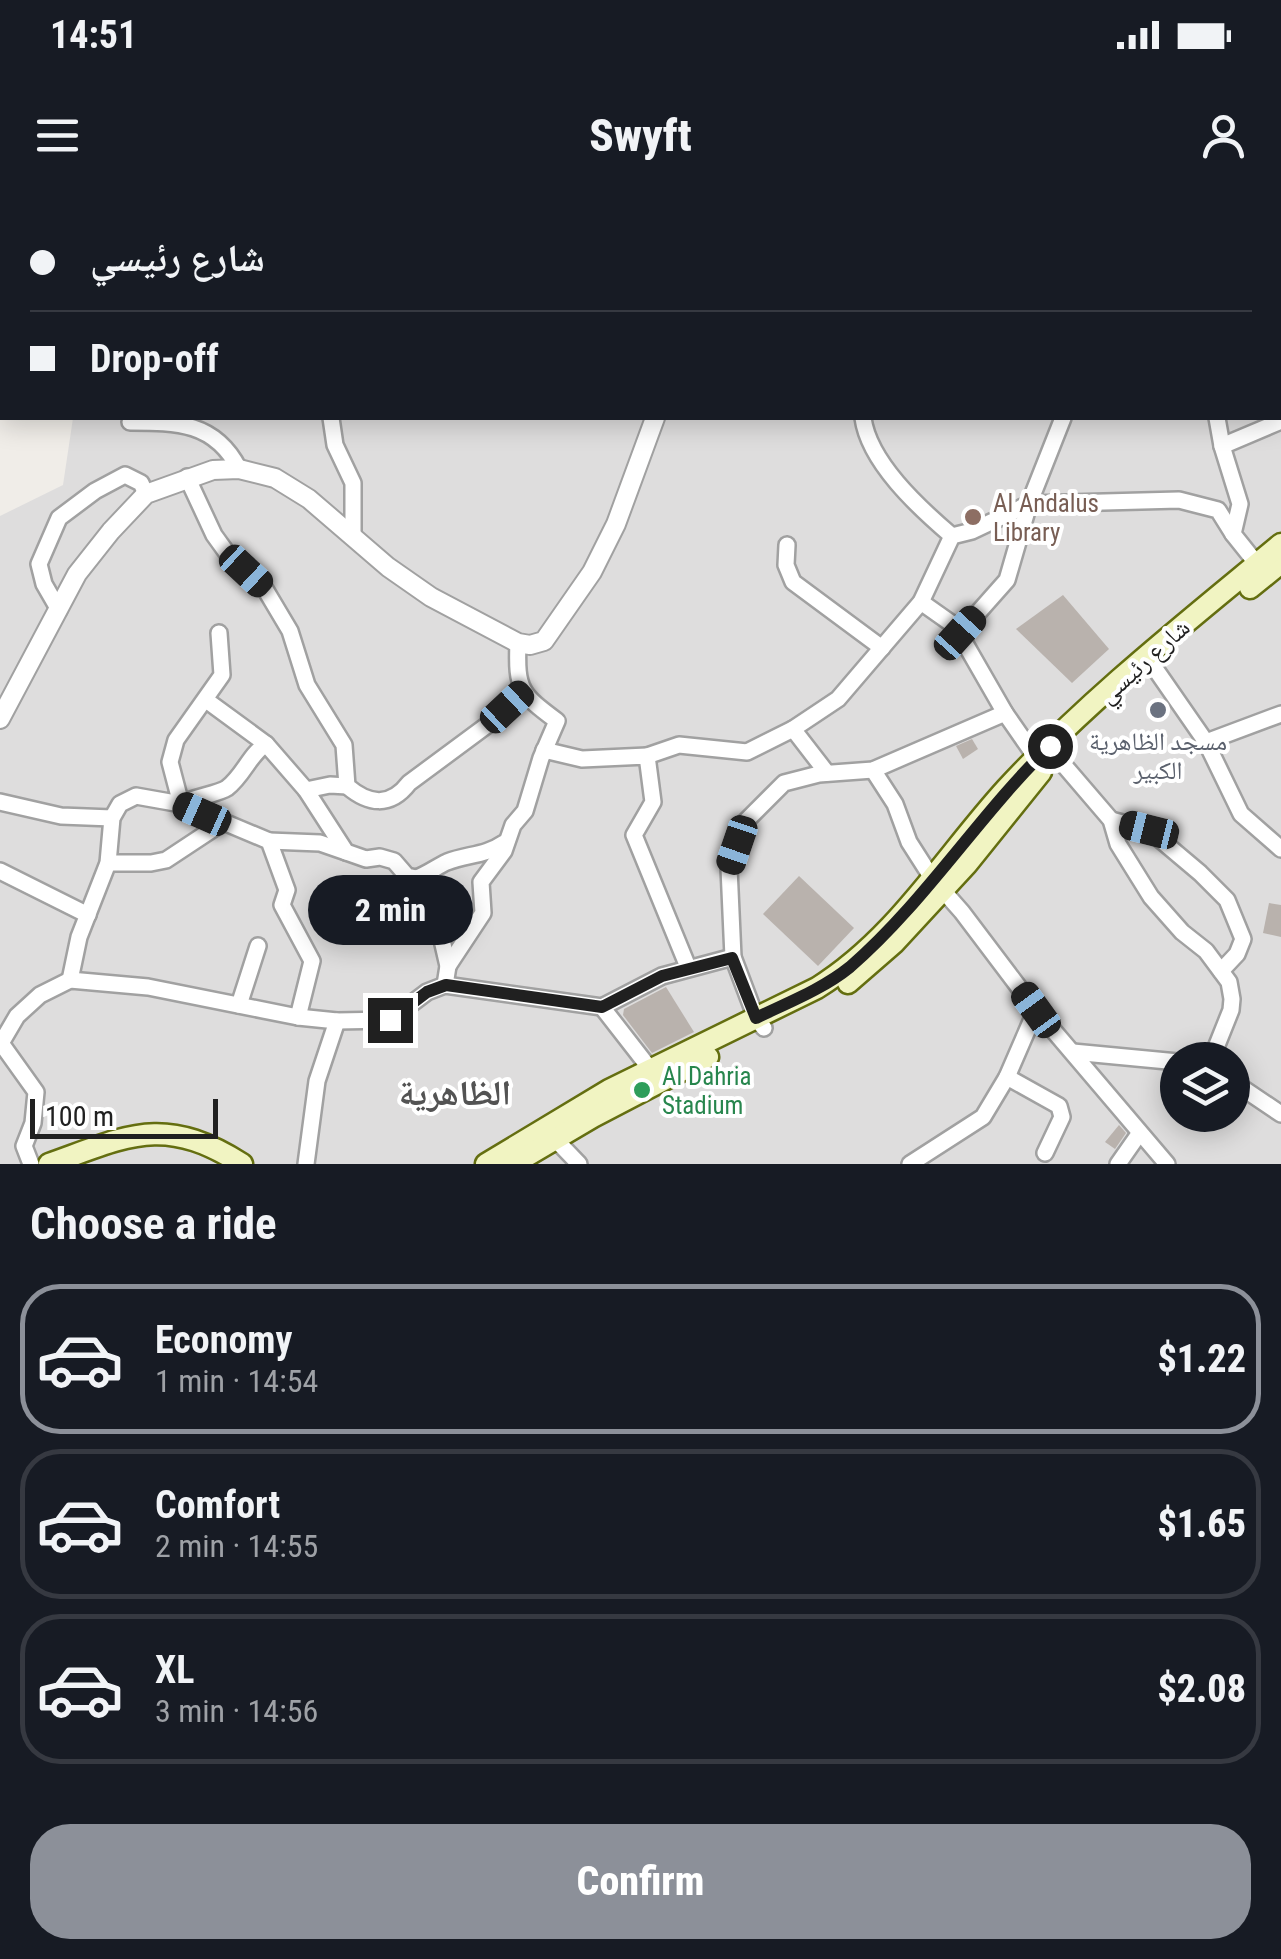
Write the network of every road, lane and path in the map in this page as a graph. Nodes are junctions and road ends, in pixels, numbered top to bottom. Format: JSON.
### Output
{"nodes":[{"id":1,"x":331,"y":420,"type":"edge"},
{"id":2,"x":654,"y":420,"type":"edge"},
{"id":3,"x":864,"y":420,"type":"edge"},
{"id":4,"x":1062,"y":420,"type":"edge"},
{"id":5,"x":1217,"y":420,"type":"edge"},
{"id":6,"x":1281,"y":421,"type":"edge"},
{"id":7,"x":130,"y":422,"type":"dead end"},
{"id":8,"x":1222,"y":446,"type":"junction"},
{"id":9,"x":238,"y":469,"type":"junction"},
{"id":10,"x":187,"y":477,"type":"junction"},
{"id":11,"x":146,"y":494,"type":"junction"},
{"id":12,"x":1028,"y":504,"type":"junction"},
{"id":13,"x":353,"y":533,"type":"junction"},
{"id":14,"x":1233,"y":534,"type":"junction"},
{"id":15,"x":952,"y":536,"type":"junction"},
{"id":16,"x":1281,"y":544,"type":"edge"},
{"id":17,"x":787,"y":545,"type":"dead end"},
{"id":18,"x":1268,"y":567,"type":"edge"},
{"id":19,"x":921,"y":602,"type":"junction"},
{"id":20,"x":59,"y":610,"type":"junction"},
{"id":21,"x":960,"y":633,"type":"junction"},
{"id":22,"x":219,"y":634,"type":"dead end"},
{"id":23,"x":518,"y":644,"type":"junction"},
{"id":24,"x":882,"y":648,"type":"junction"},
{"id":25,"x":1154,"y":668,"type":"junction"},
{"id":26,"x":524,"y":692,"type":"junction"},
{"id":27,"x":206,"y":700,"type":"junction"},
{"id":28,"x":1004,"y":713,"type":"junction"},
{"id":29,"x":1281,"y":714,"type":"edge"},
{"id":30,"x":0,"y":719,"type":"edge"},
{"id":31,"x":793,"y":729,"type":"junction"},
{"id":32,"x":1206,"y":742,"type":"junction"},
{"id":33,"x":266,"y":744,"type":"junction"},
{"id":34,"x":544,"y":750,"type":"junction"},
{"id":35,"x":647,"y":756,"type":"junction"},
{"id":36,"x":1047,"y":758,"type":"junction"},
{"id":37,"x":872,"y":770,"type":"junction"},
{"id":38,"x":826,"y":773,"type":"junction"},
{"id":39,"x":347,"y":786,"type":"junction"},
{"id":40,"x":306,"y":790,"type":"junction"},
{"id":41,"x":0,"y":802,"type":"edge"},
{"id":42,"x":181,"y":804,"type":"junction"},
{"id":43,"x":112,"y":818,"type":"junction"},
{"id":44,"x":1111,"y":820,"type":"junction"},
{"id":45,"x":222,"y":823,"type":"junction"},
{"id":46,"x":269,"y":840,"type":"junction"},
{"id":47,"x":508,"y":840,"type":"junction"},
{"id":48,"x":1281,"y":849,"type":"edge"},
{"id":49,"x":346,"y":852,"type":"junction"},
{"id":50,"x":108,"y":862,"type":"junction"},
{"id":51,"x":0,"y":871,"type":"edge"},
{"id":52,"x":416,"y":878,"type":"junction"},
{"id":53,"x":937,"y":884,"type":"junction"},
{"id":54,"x":88,"y":915,"type":"junction"},
{"id":55,"x":258,"y":946,"type":"dead end"},
{"id":56,"x":732,"y":958,"type":"junction"},
{"id":57,"x":448,"y":966,"type":"junction"},
{"id":58,"x":688,"y":967,"type":"junction"},
{"id":59,"x":1221,"y":971,"type":"junction"},
{"id":60,"x":70,"y":980,"type":"junction"},
{"id":61,"x":446,"y":985,"type":"junction"},
{"id":62,"x":238,"y":1005,"type":"junction"},
{"id":63,"x":602,"y":1007,"type":"junction"},
{"id":64,"x":1036,"y":1010,"type":"junction"},
{"id":65,"x":298,"y":1017,"type":"junction"},
{"id":66,"x":337,"y":1021,"type":"junction"},
{"id":67,"x":760,"y":1023,"type":"junction"},
{"id":68,"x":1218,"y":1042,"type":"edge"},
{"id":69,"x":1,"y":1044,"type":"edge"},
{"id":70,"x":1073,"y":1052,"type":"junction"},
{"id":71,"x":1160,"y":1060,"type":"edge"},
{"id":72,"x":650,"y":1070,"type":"junction"},
{"id":73,"x":1006,"y":1077,"type":"junction"},
{"id":74,"x":1250,"y":1094,"type":"edge"},
{"id":75,"x":1281,"y":1114,"type":"edge"},
{"id":76,"x":555,"y":1131,"type":"junction"},
{"id":77,"x":1139,"y":1134,"type":"junction"},
{"id":78,"x":1045,"y":1154,"type":"dead end"},
{"id":79,"x":30,"y":1164,"type":"edge"},
{"id":80,"x":48,"y":1164,"type":"edge"},
{"id":81,"x":78,"y":1164,"type":"edge"},
{"id":82,"x":219,"y":1164,"type":"edge"},
{"id":83,"x":242,"y":1164,"type":"edge"},
{"id":84,"x":306,"y":1164,"type":"edge"},
{"id":85,"x":486,"y":1164,"type":"edge"},
{"id":86,"x":512,"y":1164,"type":"edge"},
{"id":87,"x":579,"y":1164,"type":"edge"},
{"id":88,"x":910,"y":1164,"type":"edge"},
{"id":89,"x":1118,"y":1164,"type":"edge"},
{"id":90,"x":1167,"y":1164,"type":"edge"}],
"edges":[{"from":1,"to":13,"type":"street"},
{"from":2,"to":23,"type":"street"},
{"from":3,"to":15,"type":"street"},
{"from":4,"to":12,"type":"street"},
{"from":5,"to":8,"type":"street"},
{"from":6,"to":8,"type":"street"},
{"from":7,"to":9,"type":"street"},
{"from":8,"to":14,"type":"street"},
{"from":9,"to":10,"type":"street"},
{"from":9,"to":13,"type":"street"},
{"from":10,"to":11,"type":"street"},
{"from":10,"to":39,"type":"street"},
{"from":11,"to":20,"type":"street"},
{"from":11,"to":20,"type":"street"},
{"from":12,"to":14,"type":"street"},
{"from":12,"to":15,"type":"street"},
{"from":12,"to":21,"type":"street"},
{"from":13,"to":23,"type":"street"},
{"from":14,"to":18,"type":"street"},
{"from":15,"to":19,"type":"street"},
{"from":16,"to":18,"type":"main road","name":"شارع رئيسي"},
{"from":17,"to":24,"type":"street"},
{"from":18,"to":25,"type":"main road","name":"شارع رئيسي"},
{"from":18,"to":36,"type":"main road","name":"شارع رئيسي"},
{"from":19,"to":21,"type":"street"},
{"from":19,"to":24,"type":"street"},
{"from":20,"to":30,"type":"street"},
{"from":21,"to":28,"type":"street"},
{"from":22,"to":27,"type":"street"},
{"from":23,"to":26,"type":"street"},
{"from":24,"to":31,"type":"street"},
{"from":25,"to":32,"type":"street"},
{"from":25,"to":36,"type":"main road","name":"شارع رئيسي"},
{"from":26,"to":34,"type":"street"},
{"from":26,"to":39,"type":"street"},
{"from":27,"to":33,"type":"street"},
{"from":27,"to":42,"type":"street"},
{"from":28,"to":36,"type":"street"},
{"from":28,"to":37,"type":"street"},
{"from":29,"to":32,"type":"street"},
{"from":31,"to":35,"type":"street"},
{"from":31,"to":38,"type":"street"},
{"from":32,"to":48,"type":"street"},
{"from":33,"to":40,"type":"street"},
{"from":33,"to":42,"type":"street"},
{"from":34,"to":35,"type":"street"},
{"from":34,"to":47,"type":"street"},
{"from":35,"to":58,"type":"street"},
{"from":36,"to":44,"type":"street"},
{"from":36,"to":53,"type":"main road","name":"شارع رئيسي"},
{"from":37,"to":38,"type":"street"},
{"from":37,"to":53,"type":"street"},
{"from":38,"to":56,"type":"street"},
{"from":39,"to":40,"type":"street"},
{"from":40,"to":49,"type":"street"},
{"from":41,"to":43,"type":"street"},
{"from":42,"to":43,"type":"street"},
{"from":42,"to":45,"type":"street"},
{"from":43,"to":50,"type":"street"},
{"from":44,"to":59,"type":"street"},
{"from":44,"to":59,"type":"street"},
{"from":45,"to":46,"type":"street"},
{"from":45,"to":50,"type":"street"},
{"from":46,"to":49,"type":"street"},
{"from":46,"to":65,"type":"street"},
{"from":47,"to":52,"type":"street"},
{"from":47,"to":57,"type":"street"},
{"from":49,"to":52,"type":"street"},
{"from":50,"to":54,"type":"street"},
{"from":51,"to":54,"type":"street"},
{"from":52,"to":57,"type":"street"},
{"from":53,"to":64,"type":"street"},
{"from":53,"to":67,"type":"main road","name":"شارع رئيسي"},
{"from":54,"to":60,"type":"street"},
{"from":55,"to":62,"type":"street"},
{"from":56,"to":58,"type":"street"},
{"from":56,"to":67,"type":"street"},
{"from":57,"to":61,"type":"street"},
{"from":58,"to":63,"type":"street"},
{"from":59,"to":68,"type":"street"},
{"from":60,"to":62,"type":"street"},
{"from":60,"to":69,"type":"street"},
{"from":61,"to":63,"type":"street"},
{"from":61,"to":66,"type":"street"},
{"from":62,"to":65,"type":"street"},
{"from":63,"to":72,"type":"street"},
{"from":64,"to":70,"type":"street"},
{"from":64,"to":73,"type":"street"},
{"from":65,"to":66,"type":"street"},
{"from":66,"to":84,"type":"street"},
{"from":67,"to":72,"type":"main road","name":"شارع رئيسي"},
{"from":67,"to":76,"type":"main road","name":"شارع رئيسي"},
{"from":69,"to":79,"type":"street"},
{"from":70,"to":71,"type":"street"},
{"from":70,"to":77,"type":"street"},
{"from":72,"to":76,"type":"main road","name":"شارع رئيسي"},
{"from":73,"to":78,"type":"street"},
{"from":73,"to":88,"type":"street"},
{"from":74,"to":75,"type":"street"},
{"from":76,"to":85,"type":"main road","name":"شارع رئيسي"},
{"from":76,"to":86,"type":"main road","name":"شارع رئيسي"},
{"from":76,"to":87,"type":"street"},
{"from":77,"to":89,"type":"street"},
{"from":77,"to":90,"type":"street"},
{"from":80,"to":83,"type":"main road"},
{"from":81,"to":82,"type":"main road"}]}
